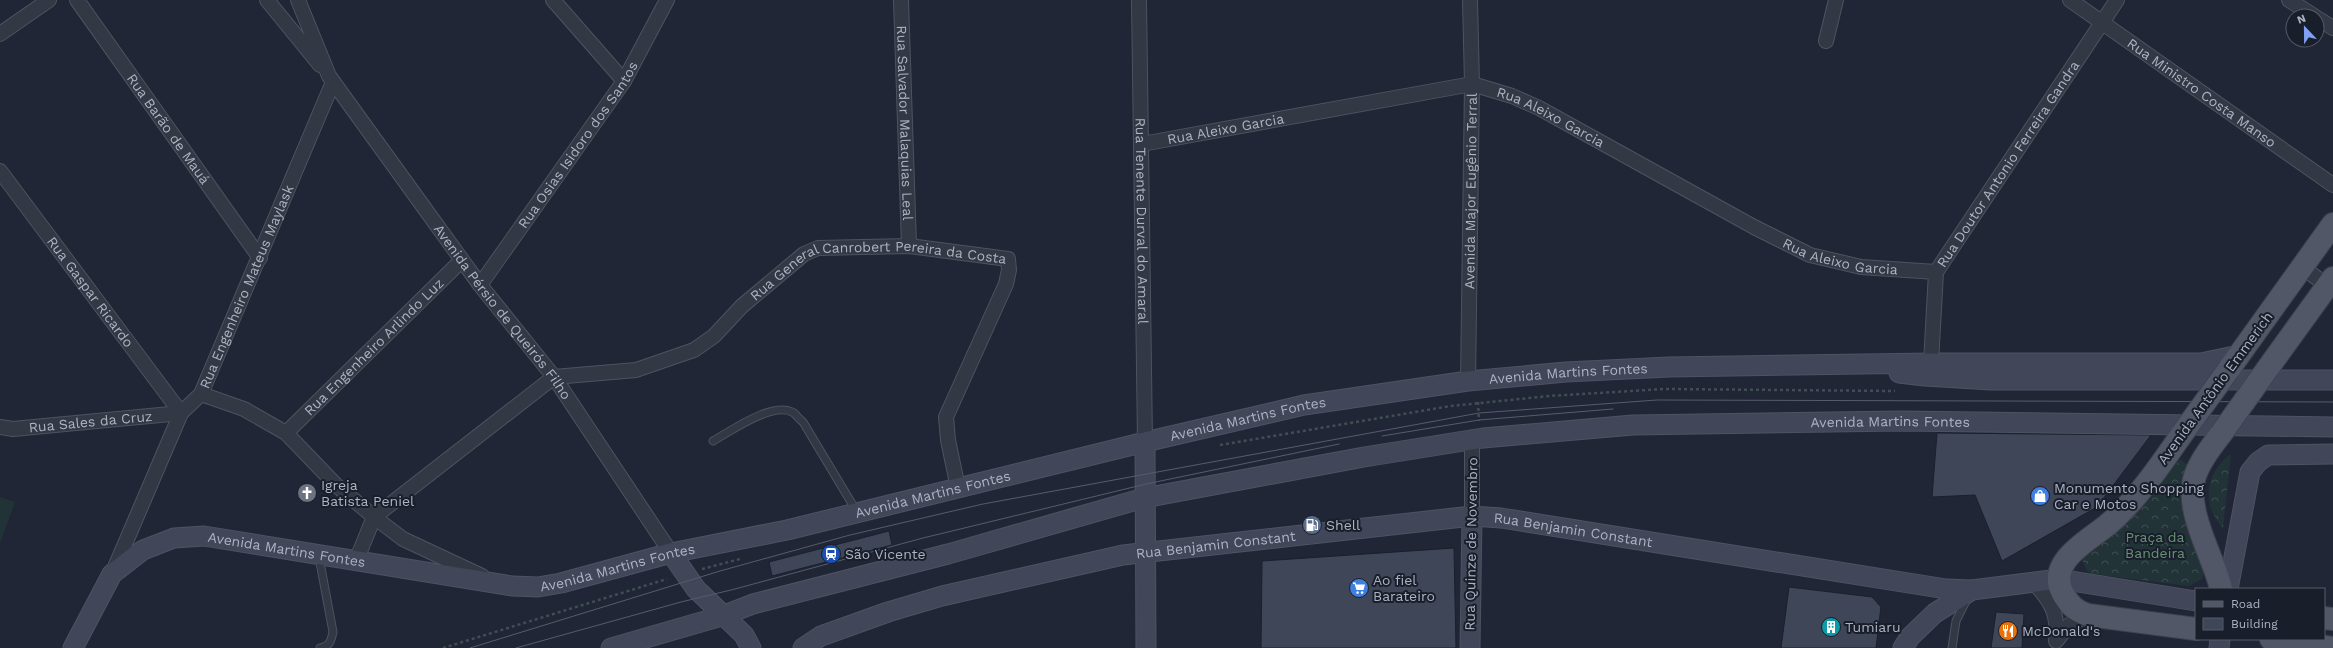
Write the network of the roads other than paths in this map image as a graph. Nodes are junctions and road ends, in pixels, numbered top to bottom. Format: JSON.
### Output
{"nodes":[{"id":1,"x":49,"y":0,"type":"edge"},
{"id":2,"x":77,"y":0,"type":"edge"},
{"id":3,"x":267,"y":0,"type":"edge"},
{"id":4,"x":298,"y":0,"type":"edge"},
{"id":5,"x":553,"y":0,"type":"edge"},
{"id":6,"x":667,"y":0,"type":"edge"},
{"id":7,"x":901,"y":0,"type":"edge"},
{"id":8,"x":1139,"y":0,"type":"edge"},
{"id":9,"x":1470,"y":0,"type":"edge"},
{"id":10,"x":1836,"y":0,"type":"edge"},
{"id":11,"x":2070,"y":0,"type":"edge"},
{"id":12,"x":2117,"y":0,"type":"edge"},
{"id":13,"x":2289,"y":0,"type":"edge"},
{"id":14,"x":2302,"y":8,"type":"edge"},
{"id":15,"x":2102,"y":22,"type":"junction"},
{"id":16,"x":0,"y":34,"type":"edge"},
{"id":17,"x":1826,"y":41,"type":"dead end"},
{"id":18,"x":331,"y":79,"type":"junction"},
{"id":19,"x":624,"y":81,"type":"junction"},
{"id":20,"x":1472,"y":84,"type":"junction"},
{"id":21,"x":1142,"y":144,"type":"junction"},
{"id":22,"x":0,"y":171,"type":"edge"},
{"id":23,"x":2333,"y":185,"type":"edge"},
{"id":24,"x":2333,"y":224,"type":"edge"},
{"id":25,"x":909,"y":246,"type":"junction"},
{"id":26,"x":260,"y":258,"type":"junction"},
{"id":27,"x":462,"y":260,"type":"junction"},
{"id":28,"x":2302,"y":267,"type":"junction"},
{"id":29,"x":1936,"y":272,"type":"junction"},
{"id":30,"x":480,"y":285,"type":"junction"},
{"id":31,"x":2331,"y":285,"type":"edge"},
{"id":32,"x":2234,"y":362,"type":"junction"},
{"id":33,"x":1931,"y":363,"type":"junction"},
{"id":34,"x":1851,"y":366,"type":"junction"},
{"id":35,"x":554,"y":377,"type":"junction"},
{"id":36,"x":2333,"y":380,"type":"edge"},
{"id":37,"x":1473,"y":388,"type":"junction"},
{"id":38,"x":201,"y":394,"type":"junction"},
{"id":39,"x":181,"y":414,"type":"junction"},
{"id":40,"x":0,"y":427,"type":"edge"},
{"id":41,"x":2333,"y":427,"type":"edge"},
{"id":42,"x":1476,"y":432,"type":"junction"},
{"id":43,"x":286,"y":433,"type":"junction"},
{"id":44,"x":713,"y":441,"type":"dead end"},
{"id":45,"x":1145,"y":442,"type":"junction"},
{"id":46,"x":2333,"y":454,"type":"edge"},
{"id":47,"x":958,"y":488,"type":"junction"},
{"id":48,"x":1144,"y":498,"type":"junction"},
{"id":49,"x":857,"y":512,"type":"junction"},
{"id":50,"x":1472,"y":516,"type":"junction"},
{"id":51,"x":374,"y":517,"type":"junction"},
{"id":52,"x":1145,"y":552,"type":"junction"},
{"id":53,"x":671,"y":553,"type":"junction"},
{"id":54,"x":318,"y":555,"type":"junction"},
{"id":55,"x":356,"y":561,"type":"junction"},
{"id":56,"x":112,"y":574,"type":"junction"},
{"id":57,"x":2059,"y":579,"type":"junction"},
{"id":58,"x":2033,"y":582,"type":"junction"},
{"id":59,"x":501,"y":584,"type":"junction"},
{"id":60,"x":2221,"y":588,"type":"edge"},
{"id":61,"x":2228,"y":588,"type":"edge"},
{"id":62,"x":1972,"y":590,"type":"junction"},
{"id":63,"x":2195,"y":601,"type":"edge"},
{"id":64,"x":2088,"y":615,"type":"junction"},
{"id":65,"x":722,"y":616,"type":"junction"},
{"id":66,"x":2195,"y":629,"type":"edge"},
{"id":67,"x":2278,"y":640,"type":"edge"},
{"id":68,"x":2056,"y":644,"type":"edge"},
{"id":69,"x":73,"y":648,"type":"edge"},
{"id":70,"x":320,"y":648,"type":"edge"},
{"id":71,"x":611,"y":648,"type":"edge"},
{"id":72,"x":751,"y":648,"type":"edge"},
{"id":73,"x":803,"y":648,"type":"edge"},
{"id":74,"x":1146,"y":648,"type":"edge"},
{"id":75,"x":1470,"y":648,"type":"edge"},
{"id":76,"x":1903,"y":648,"type":"edge"},
{"id":77,"x":1952,"y":648,"type":"edge"},
{"id":78,"x":2332,"y":648,"type":"edge"}],
"edges":[{"from":1,"to":16,"type":"street"},
{"from":2,"to":26,"type":"street","name":"Rua Barão de Mauá"},
{"from":3,"to":18,"type":"street","name":"Avenida Pérsio de Queirós Filho"},
{"from":4,"to":18,"type":"street","name":"Avenida Pérsio de Queirós Filho"},
{"from":5,"to":19,"type":"street"},
{"from":6,"to":19,"type":"street","name":"Rua Osias Isidoro dos Santos"},
{"from":7,"to":25,"type":"street","name":"Rua Salvador Malaquias Leal"},
{"from":8,"to":21,"type":"street","name":"Rua Tenente Durval do Amaral"},
{"from":9,"to":20,"type":"street","name":"Avenida Major Eugênio Terral"},
{"from":10,"to":17,"type":"street"},
{"from":11,"to":15,"type":"street","name":"Rua Ministro Costa Manso"},
{"from":12,"to":15,"type":"street","name":"Rua Doutor Antonio Ferreira Gandra"},
{"from":13,"to":14,"type":"street"},
{"from":15,"to":23,"type":"street","name":"Rua Ministro Costa Manso"},
{"from":15,"to":29,"type":"street","name":"Rua Doutor Antonio Ferreira Gandra"},
{"from":18,"to":26,"type":"street","name":"Rua Engenheiro Mateus Maylask"},
{"from":18,"to":27,"type":"street","name":"Avenida Pérsio de Queirós Filho"},
{"from":19,"to":30,"type":"street","name":"Rua Osias Isidoro dos Santos"},
{"from":20,"to":21,"type":"street","name":"Rua Aleixo Garcia"},
{"from":20,"to":29,"type":"street","name":"Rua Aleixo Garcia"},
{"from":20,"to":37,"type":"street","name":"Avenida Major Eugênio Terral"},
{"from":21,"to":45,"type":"street","name":"Rua Tenente Durval do Amaral"},
{"from":22,"to":39,"type":"street","name":"Rua Gaspar Ricardo"},
{"from":24,"to":28,"type":"main road","name":"Avenida Antônio Emmerich"},
{"from":25,"to":35,"type":"street","name":"Rua General Canrobert Pereira da Costa"},
{"from":25,"to":47,"type":"street","name":"Rua General Canrobert Pereira da Costa"},
{"from":26,"to":38,"type":"street","name":"Rua Engenheiro Mateus Maylask"},
{"from":27,"to":30,"type":"street","name":"Avenida Pérsio de Queirós Filho"},
{"from":27,"to":43,"type":"street","name":"Rua Engenheiro Arlindo Luz"},
{"from":28,"to":31,"type":"street"},
{"from":28,"to":32,"type":"main road","name":"Avenida Antônio Emmerich"},
{"from":29,"to":33,"type":"street","name":"Rua Doutor Antonio Ferreira Gandra"},
{"from":30,"to":35,"type":"street","name":"Avenida Pérsio de Queirós Filho"},
{"from":31,"to":60,"type":"main road","bridge":true},
{"from":32,"to":33,"type":"main road","name":"Avenida Martins Fontes"},
{"from":32,"to":57,"type":"main road","name":"Avenida Antônio Emmerich","bridge":true},
{"from":33,"to":34,"type":"main road","name":"Avenida Martins Fontes"},
{"from":34,"to":36,"type":"main road","name":"Avenida Martins Fontes"},
{"from":34,"to":37,"type":"main road","name":"Avenida Martins Fontes"},
{"from":35,"to":51,"type":"street"},
{"from":35,"to":53,"type":"street","name":"Avenida Pérsio de Queirós Filho"},
{"from":37,"to":45,"type":"main road","name":"Avenida Martins Fontes"},
{"from":38,"to":39,"type":"street","name":"Rua Engenheiro Mateus Maylask"},
{"from":38,"to":43,"type":"street"},
{"from":39,"to":40,"type":"street","name":"Rua Sales da Cruz"},
{"from":39,"to":56,"type":"street","name":"Rua Engenheiro Mateus Maylask"},
{"from":41,"to":42,"type":"main road","name":"Avenida Martins Fontes"},
{"from":42,"to":48,"type":"main road","name":"Avenida Martins Fontes"},
{"from":42,"to":50,"type":"street","name":"Rua Quinze de Novembro"},
{"from":43,"to":51,"type":"street"},
{"from":44,"to":49,"type":"lane"},
{"from":45,"to":47,"type":"main road","name":"Avenida Martins Fontes"},
{"from":45,"to":48,"type":"main road"},
{"from":46,"to":61,"type":"main road"},
{"from":47,"to":49,"type":"main road","name":"Avenida Martins Fontes"},
{"from":48,"to":52,"type":"main road"},
{"from":48,"to":65,"type":"main road","name":"Avenida Martins Fontes"},
{"from":49,"to":53,"type":"main road","name":"Avenida Martins Fontes"},
{"from":50,"to":52,"type":"main road","name":"Rua Benjamin Constant"},
{"from":50,"to":62,"type":"main road","name":"Rua Benjamin Constant"},
{"from":50,"to":75,"type":"main road","name":"Rua Quinze de Novembro"},
{"from":51,"to":55,"type":"street"},
{"from":51,"to":59,"type":"street"},
{"from":52,"to":73,"type":"main road","name":"Rua Benjamin Constant"},
{"from":52,"to":74,"type":"main road"},
{"from":53,"to":59,"type":"main road","name":"Avenida Martins Fontes"},
{"from":53,"to":65,"type":"main road"},
{"from":54,"to":55,"type":"main road","name":"Avenida Martins Fontes"},
{"from":54,"to":56,"type":"main road","name":"Avenida Martins Fontes"},
{"from":54,"to":70,"type":"lane"},
{"from":55,"to":59,"type":"main road","name":"Avenida Martins Fontes"},
{"from":56,"to":69,"type":"main road","name":"Avenida Martins Fontes"},
{"from":57,"to":58,"type":"main road"},
{"from":57,"to":63,"type":"main road"},
{"from":57,"to":64,"type":"main road"},
{"from":58,"to":62,"type":"main road"},
{"from":58,"to":68,"type":"street"},
{"from":62,"to":76,"type":"main road"},
{"from":62,"to":77,"type":"lane"},
{"from":64,"to":66,"type":"main road"},
{"from":64,"to":68,"type":"street"},
{"from":65,"to":71,"type":"main road","name":"Avenida Martins Fontes"},
{"from":65,"to":72,"type":"main road"},
{"from":67,"to":78,"type":"main road"}]}
